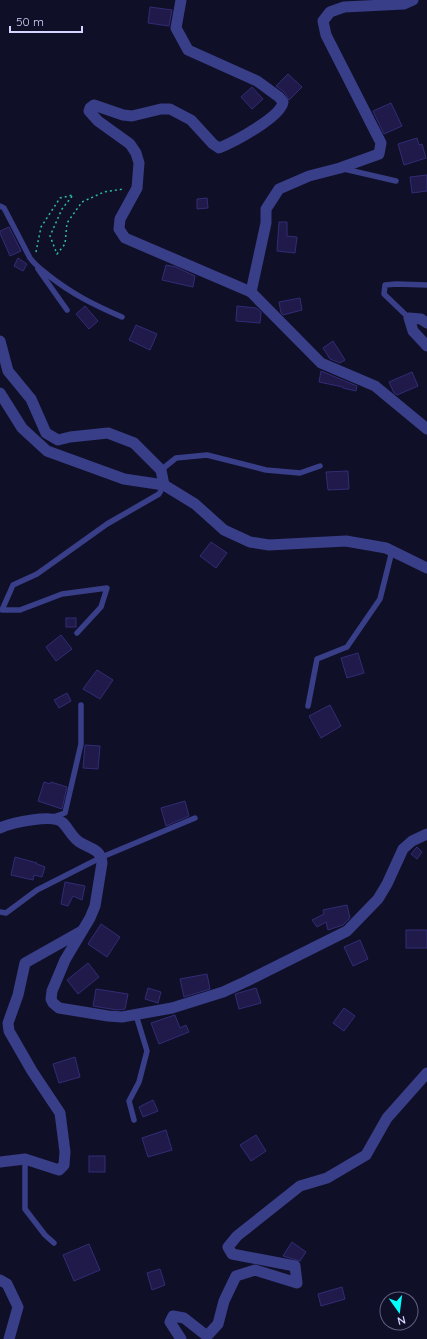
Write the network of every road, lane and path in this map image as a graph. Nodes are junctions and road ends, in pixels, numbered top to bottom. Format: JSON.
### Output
{"nodes":[{"id":1,"x":181,"y":0,"type":"edge"},
{"id":2,"x":413,"y":0,"type":"edge"},
{"id":3,"x":340,"y":168,"type":"junction"},
{"id":4,"x":138,"y":180,"type":"junction"},
{"id":5,"x":396,"y":181,"type":"dead end"},
{"id":6,"x":0,"y":206,"type":"edge"},
{"id":7,"x":34,"y":264,"type":"junction"},
{"id":8,"x":427,"y":285,"type":"edge"},
{"id":9,"x":251,"y":292,"type":"junction"},
{"id":10,"x":67,"y":310,"type":"dead end"},
{"id":11,"x":122,"y":317,"type":"dead end"},
{"id":12,"x":409,"y":318,"type":"junction"},
{"id":13,"x":427,"y":323,"type":"edge"},
{"id":14,"x":0,"y":341,"type":"edge"},
{"id":15,"x":427,"y":346,"type":"edge"},
{"id":16,"x":0,"y":393,"type":"edge"},
{"id":17,"x":427,"y":429,"type":"edge"},
{"id":18,"x":320,"y":466,"type":"dead end"},
{"id":19,"x":161,"y":470,"type":"junction"},
{"id":20,"x":164,"y":485,"type":"junction"},
{"id":21,"x":392,"y":551,"type":"junction"},
{"id":22,"x":427,"y":568,"type":"edge"},
{"id":23,"x":77,"y":633,"type":"dead end"},
{"id":24,"x":81,"y":705,"type":"dead end"},
{"id":25,"x":308,"y":706,"type":"dead end"},
{"id":26,"x":52,"y":818,"type":"junction"},
{"id":27,"x":196,"y":818,"type":"dead end"},
{"id":28,"x":0,"y":828,"type":"edge"},
{"id":29,"x":427,"y":834,"type":"edge"},
{"id":30,"x":102,"y":857,"type":"junction"},
{"id":31,"x":0,"y":912,"type":"edge"},
{"id":32,"x":81,"y":932,"type":"junction"},
{"id":33,"x":136,"y":1015,"type":"junction"},
{"id":34,"x":427,"y":1073,"type":"edge"},
{"id":35,"x":134,"y":1120,"type":"dead end"},
{"id":36,"x":25,"y":1160,"type":"junction"},
{"id":37,"x":0,"y":1162,"type":"edge"},
{"id":38,"x":54,"y":1243,"type":"dead end"},
{"id":39,"x":0,"y":1280,"type":"edge"},
{"id":40,"x":9,"y":1339,"type":"edge"},
{"id":41,"x":182,"y":1339,"type":"edge"}],
"edges":[{"from":1,"to":4,"type":"street"},
{"from":2,"to":3,"type":"street"},
{"from":3,"to":5,"type":"lane"},
{"from":3,"to":9,"type":"street"},
{"from":4,"to":7,"type":"path"},
{"from":4,"to":9,"type":"street"},
{"from":6,"to":7,"type":"lane"},
{"from":7,"to":10,"type":"lane"},
{"from":7,"to":11,"type":"lane"},
{"from":8,"to":12,"type":"lane"},
{"from":9,"to":17,"type":"street"},
{"from":12,"to":13,"type":"street"},
{"from":12,"to":15,"type":"street"},
{"from":14,"to":19,"type":"street"},
{"from":16,"to":20,"type":"street"},
{"from":18,"to":19,"type":"lane"},
{"from":19,"to":20,"type":"street"},
{"from":20,"to":21,"type":"street"},
{"from":20,"to":23,"type":"lane"},
{"from":21,"to":22,"type":"street"},
{"from":21,"to":25,"type":"lane"},
{"from":24,"to":26,"type":"lane"},
{"from":26,"to":28,"type":"street"},
{"from":26,"to":30,"type":"street"},
{"from":27,"to":30,"type":"lane"},
{"from":29,"to":33,"type":"street"},
{"from":30,"to":31,"type":"lane"},
{"from":30,"to":32,"type":"street"},
{"from":32,"to":33,"type":"street"},
{"from":32,"to":36,"type":"street"},
{"from":33,"to":35,"type":"lane"},
{"from":34,"to":41,"type":"street"},
{"from":36,"to":37,"type":"street"},
{"from":36,"to":38,"type":"lane"},
{"from":39,"to":40,"type":"street"}]}
